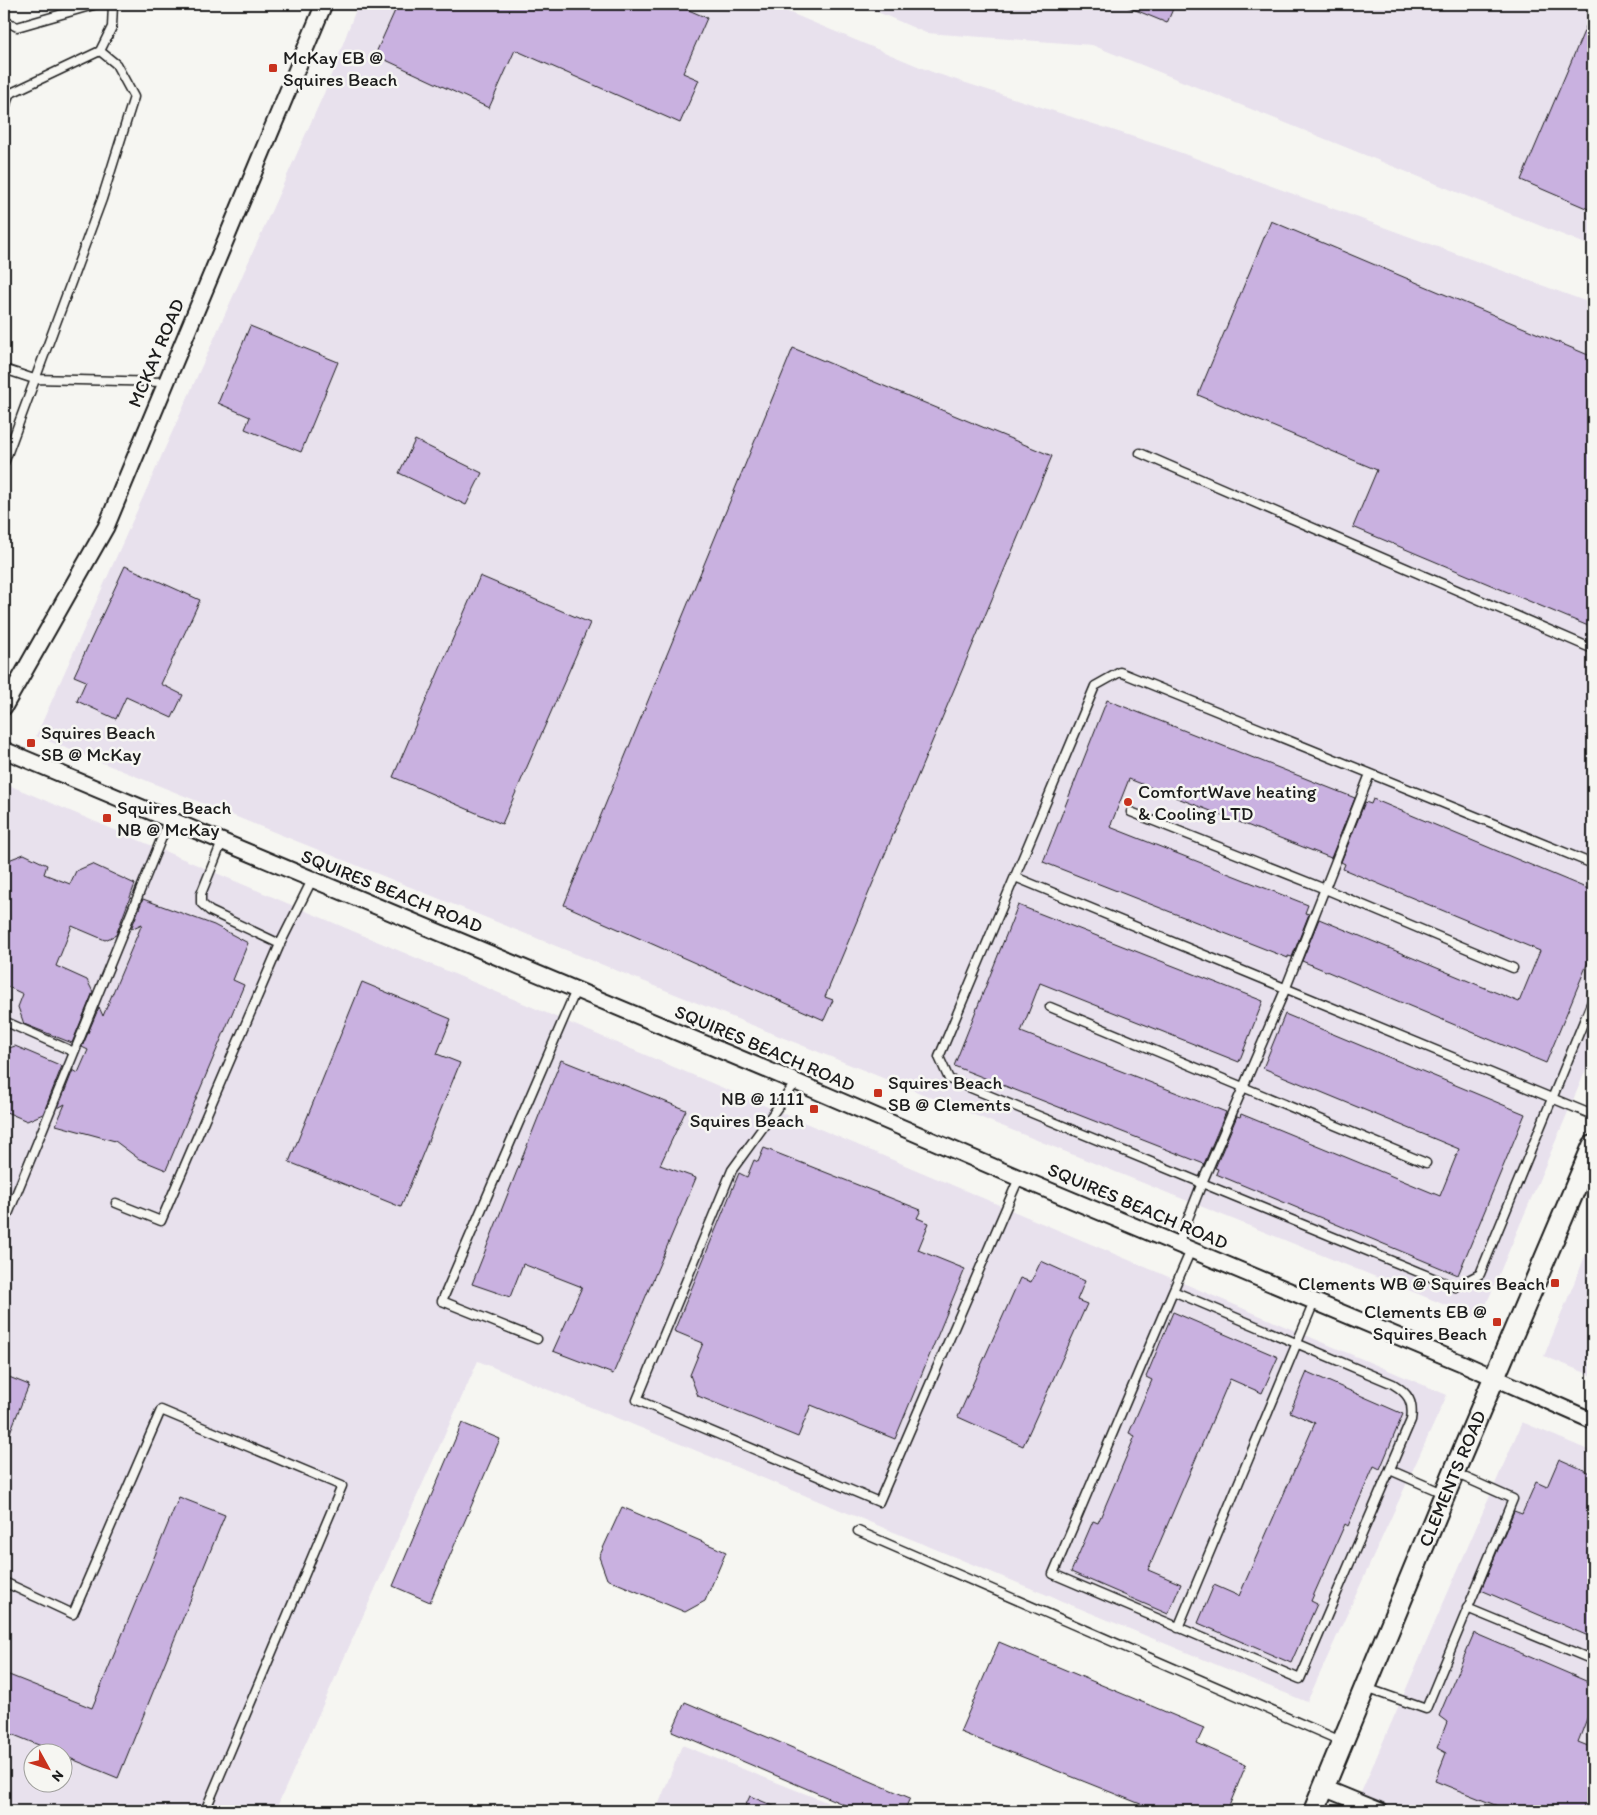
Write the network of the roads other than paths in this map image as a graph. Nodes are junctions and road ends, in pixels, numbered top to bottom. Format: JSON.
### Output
{"nodes":[{"id":1,"x":97,"y":4,"type":"edge"},
{"id":2,"x":113,"y":4,"type":"edge"},
{"id":3,"x":324,"y":4,"type":"edge"},
{"id":4,"x":4,"y":20,"type":"edge"},
{"id":5,"x":100,"y":51,"type":"junction"},
{"id":6,"x":6,"y":91,"type":"edge"},
{"id":7,"x":4,"y":112,"type":"edge"},
{"id":8,"x":4,"y":369,"type":"edge"},
{"id":9,"x":34,"y":379,"type":"junction"},
{"id":10,"x":165,"y":382,"type":"junction"},
{"id":11,"x":1140,"y":453,"type":"dead end"},
{"id":12,"x":4,"y":463,"type":"edge"},
{"id":13,"x":1593,"y":649,"type":"edge"},
{"id":14,"x":4,"y":707,"type":"edge"},
{"id":15,"x":4,"y":750,"type":"edge"},
{"id":16,"x":1370,"y":774,"type":"junction"},
{"id":17,"x":1131,"y":812,"type":"dead end"},
{"id":18,"x":169,"y":820,"type":"junction"},
{"id":19,"x":222,"y":842,"type":"junction"},
{"id":20,"x":1593,"y":864,"type":"edge"},
{"id":21,"x":1015,"y":877,"type":"junction"},
{"id":22,"x":312,"y":880,"type":"junction"},
{"id":23,"x":1325,"y":889,"type":"junction"},
{"id":24,"x":280,"y":944,"type":"junction"},
{"id":25,"x":1513,"y":968,"type":"dead end"},
{"id":26,"x":576,"y":990,"type":"junction"},
{"id":27,"x":1285,"y":990,"type":"junction"},
{"id":28,"x":1593,"y":998,"type":"edge"},
{"id":29,"x":1050,"y":1008,"type":"dead end"},
{"id":30,"x":4,"y":1021,"type":"edge"},
{"id":31,"x":74,"y":1052,"type":"junction"},
{"id":32,"x":796,"y":1082,"type":"junction"},
{"id":33,"x":1243,"y":1087,"type":"junction"},
{"id":34,"x":1553,"y":1097,"type":"junction"},
{"id":35,"x":1593,"y":1115,"type":"edge"},
{"id":36,"x":1593,"y":1146,"type":"edge"},
{"id":37,"x":1426,"y":1164,"type":"dead end"},
{"id":38,"x":1019,"y":1178,"type":"junction"},
{"id":39,"x":1202,"y":1183,"type":"junction"},
{"id":40,"x":116,"y":1203,"type":"dead end"},
{"id":41,"x":4,"y":1224,"type":"edge"},
{"id":42,"x":1185,"y":1247,"type":"junction"},
{"id":43,"x":1173,"y":1291,"type":"junction"},
{"id":44,"x":1314,"y":1302,"type":"junction"},
{"id":45,"x":537,"y":1339,"type":"dead end"},
{"id":46,"x":1297,"y":1344,"type":"junction"},
{"id":47,"x":1493,"y":1378,"type":"junction"},
{"id":48,"x":1593,"y":1421,"type":"edge"},
{"id":49,"x":1390,"y":1470,"type":"junction"},
{"id":50,"x":1454,"y":1472,"type":"junction"},
{"id":51,"x":1445,"y":1494,"type":"junction"},
{"id":52,"x":858,"y":1531,"type":"dead end"},
{"id":53,"x":4,"y":1582,"type":"edge"},
{"id":54,"x":1467,"y":1608,"type":"junction"},
{"id":55,"x":1178,"y":1628,"type":"junction"},
{"id":56,"x":1593,"y":1660,"type":"edge"},
{"id":57,"x":1365,"y":1687,"type":"junction"},
{"id":58,"x":1343,"y":1742,"type":"junction"},
{"id":59,"x":1324,"y":1788,"type":"junction"},
{"id":60,"x":205,"y":1811,"type":"edge"},
{"id":61,"x":1314,"y":1811,"type":"edge"},
{"id":62,"x":1380,"y":1811,"type":"edge"}],
"edges":[{"from":1,"to":4,"type":"lane"},
{"from":2,"to":5,"type":"lane"},
{"from":3,"to":10,"type":"street","name":"MCKAY ROAD"},
{"from":5,"to":6,"type":"lane"},
{"from":5,"to":9,"type":"lane"},
{"from":6,"to":7,"type":"lane"},
{"from":8,"to":9,"type":"lane"},
{"from":9,"to":10,"type":"lane"},
{"from":9,"to":12,"type":"lane"},
{"from":10,"to":14,"type":"street","name":"MCKAY ROAD"},
{"from":11,"to":13,"type":"lane"},
{"from":15,"to":18,"type":"street","name":"SQUIRES BEACH ROAD"},
{"from":16,"to":20,"type":"lane"},
{"from":16,"to":21,"type":"lane"},
{"from":16,"to":23,"type":"lane"},
{"from":17,"to":23,"type":"lane"},
{"from":18,"to":19,"type":"street","name":"SQUIRES BEACH ROAD"},
{"from":18,"to":31,"type":"lane"},
{"from":19,"to":22,"type":"street","name":"SQUIRES BEACH ROAD"},
{"from":19,"to":24,"type":"lane"},
{"from":21,"to":27,"type":"lane"},
{"from":21,"to":39,"type":"lane"},
{"from":22,"to":24,"type":"lane"},
{"from":22,"to":26,"type":"street","name":"SQUIRES BEACH ROAD"},
{"from":23,"to":25,"type":"lane"},
{"from":23,"to":27,"type":"lane"},
{"from":24,"to":40,"type":"lane"},
{"from":26,"to":32,"type":"street","name":"SQUIRES BEACH ROAD"},
{"from":26,"to":45,"type":"lane"},
{"from":27,"to":33,"type":"lane"},
{"from":27,"to":34,"type":"lane"},
{"from":28,"to":34,"type":"lane"},
{"from":29,"to":33,"type":"lane"},
{"from":30,"to":31,"type":"lane"},
{"from":31,"to":41,"type":"lane"},
{"from":32,"to":38,"type":"street","name":"SQUIRES BEACH ROAD"},
{"from":32,"to":38,"type":"lane"},
{"from":33,"to":37,"type":"lane"},
{"from":33,"to":39,"type":"lane"},
{"from":34,"to":35,"type":"lane"},
{"from":34,"to":39,"type":"lane"},
{"from":36,"to":47,"type":"street","name":"CLEMENTS ROAD"},
{"from":38,"to":42,"type":"street","name":"SQUIRES BEACH ROAD"},
{"from":39,"to":42,"type":"lane"},
{"from":42,"to":43,"type":"lane"},
{"from":42,"to":44,"type":"street","name":"SQUIRES BEACH ROAD"},
{"from":43,"to":46,"type":"lane"},
{"from":43,"to":55,"type":"lane"},
{"from":44,"to":46,"type":"lane"},
{"from":44,"to":47,"type":"street","name":"SQUIRES BEACH ROAD"},
{"from":46,"to":49,"type":"lane"},
{"from":46,"to":55,"type":"lane"},
{"from":47,"to":48,"type":"street","name":"SQUIRES BEACH ROAD"},
{"from":47,"to":50,"type":"street","name":"CLEMENTS ROAD"},
{"from":49,"to":51,"type":"lane"},
{"from":49,"to":55,"type":"lane"},
{"from":50,"to":51,"type":"street","name":"CLEMENTS ROAD"},
{"from":50,"to":54,"type":"lane"},
{"from":51,"to":57,"type":"street","name":"CLEMENTS ROAD"},
{"from":52,"to":58,"type":"lane"},
{"from":53,"to":60,"type":"lane"},
{"from":54,"to":56,"type":"lane"},
{"from":54,"to":57,"type":"lane"},
{"from":57,"to":58,"type":"street","name":"CLEMENTS ROAD"},
{"from":58,"to":59,"type":"street","name":"CLEMENTS ROAD"},
{"from":59,"to":61,"type":"street","name":"CLEMENTS ROAD"},
{"from":59,"to":62,"type":"street"}]}
